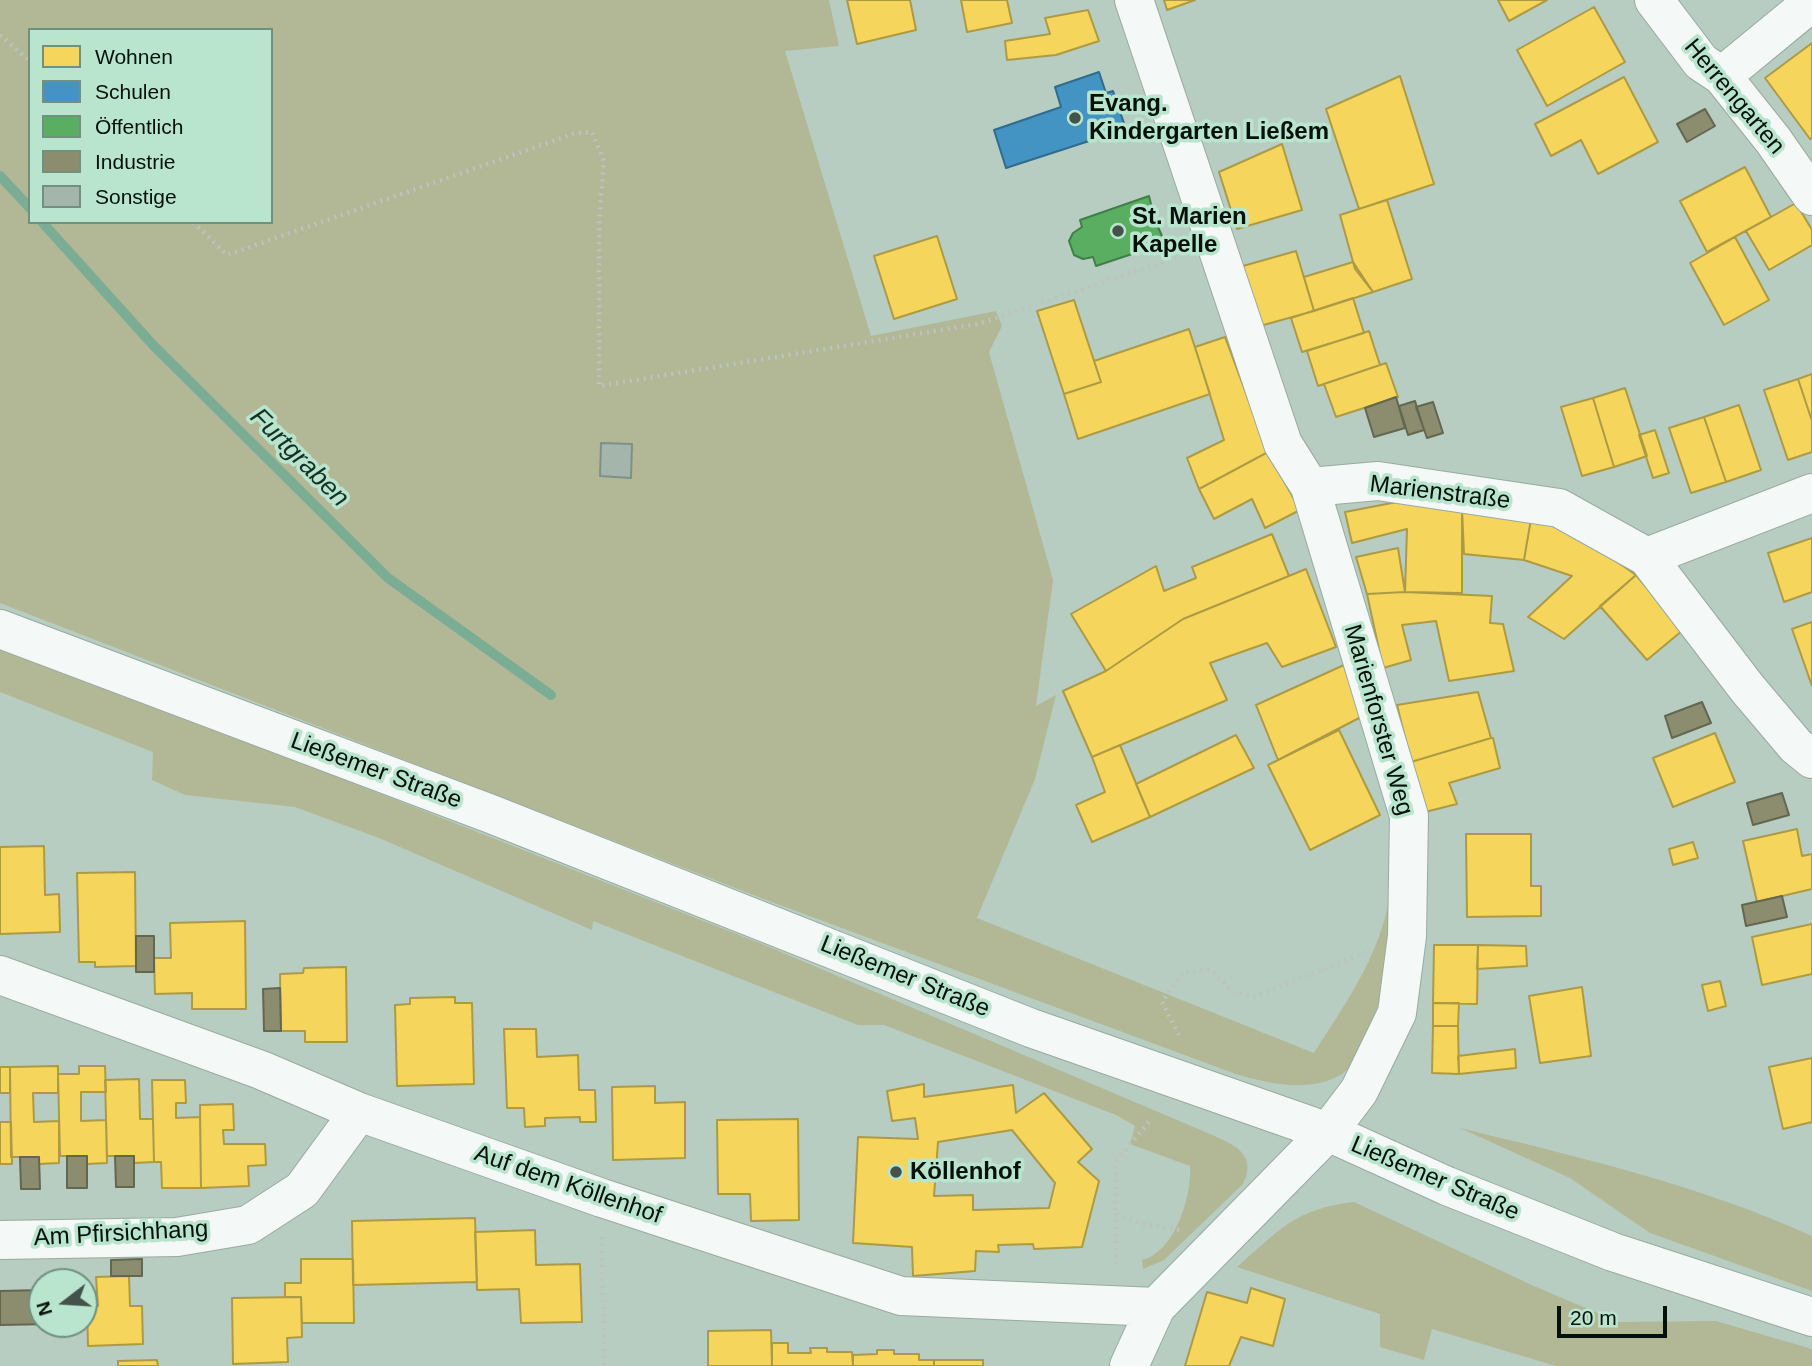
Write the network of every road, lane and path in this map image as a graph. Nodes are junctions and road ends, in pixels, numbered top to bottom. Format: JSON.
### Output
{"nodes":[{"id":1,"x":1134,"y":0,"type":"edge"},
{"id":2,"x":1654,"y":0,"type":"edge"},
{"id":3,"x":1812,"y":2,"type":"edge"},
{"id":4,"x":0,"y":35,"type":"edge"},
{"id":5,"x":28,"y":59,"type":"edge"},
{"id":6,"x":1722,"y":76,"type":"junction"},
{"id":7,"x":1812,"y":196,"type":"edge"},
{"id":8,"x":195,"y":224,"type":"edge"},
{"id":9,"x":1217,"y":243,"type":"junction"},
{"id":10,"x":1310,"y":487,"type":"junction"},
{"id":11,"x":1812,"y":493,"type":"edge"},
{"id":12,"x":1647,"y":557,"type":"junction"},
{"id":13,"x":0,"y":629,"type":"edge"},
{"id":14,"x":1812,"y":758,"type":"edge"},
{"id":15,"x":1407,"y":936,"type":"junction"},
{"id":16,"x":0,"y":975,"type":"edge"},
{"id":17,"x":1179,"y":1035,"type":"dead end"},
{"id":18,"x":359,"y":1112,"type":"junction"},
{"id":19,"x":1149,"y":1122,"type":"dead end"},
{"id":20,"x":1328,"y":1132,"type":"junction"},
{"id":21,"x":602,"y":1198,"type":"junction"},
{"id":22,"x":1115,"y":1213,"type":"junction"},
{"id":23,"x":1132,"y":1220,"type":"dead end"},
{"id":24,"x":0,"y":1240,"type":"edge"},
{"id":25,"x":1117,"y":1305,"type":"junction"},
{"id":26,"x":1156,"y":1307,"type":"junction"},
{"id":27,"x":1812,"y":1318,"type":"edge"},
{"id":28,"x":604,"y":1366,"type":"edge"},
{"id":29,"x":1129,"y":1366,"type":"edge"}],
"edges":[{"from":1,"to":9,"type":"street"},
{"from":2,"to":6,"type":"street","name":"Herrengarten"},
{"from":3,"to":6,"type":"street"},
{"from":4,"to":5,"type":"path"},
{"from":6,"to":7,"type":"street","name":"Herrengarten"},
{"from":8,"to":9,"type":"path"},
{"from":9,"to":10,"type":"street"},
{"from":10,"to":12,"type":"street","name":"Marienstraße"},
{"from":10,"to":15,"type":"street","name":"Marienforster Weg"},
{"from":11,"to":12,"type":"street"},
{"from":12,"to":14,"type":"street","name":"Marienstraße"},
{"from":13,"to":20,"type":"street","name":"Ließemer Straße"},
{"from":15,"to":17,"type":"path"},
{"from":15,"to":20,"type":"street","name":"Marienforster Weg"},
{"from":16,"to":18,"type":"street","name":"Auf dem Köllenhof"},
{"from":18,"to":21,"type":"street","name":"Auf dem Köllenhof"},
{"from":18,"to":24,"type":"street","name":"Am Pfirsichhang"},
{"from":19,"to":22,"type":"path"},
{"from":20,"to":26,"type":"street","name":"Marienforster Weg"},
{"from":20,"to":27,"type":"street","name":"Ließemer Straße"},
{"from":21,"to":25,"type":"street","name":"Auf dem Köllenhof"},
{"from":21,"to":28,"type":"path"},
{"from":22,"to":23,"type":"path"},
{"from":22,"to":25,"type":"path"},
{"from":25,"to":26,"type":"street","name":"Auf dem Köllenhof"},
{"from":26,"to":29,"type":"street","name":"Marienforster Weg"}]}
